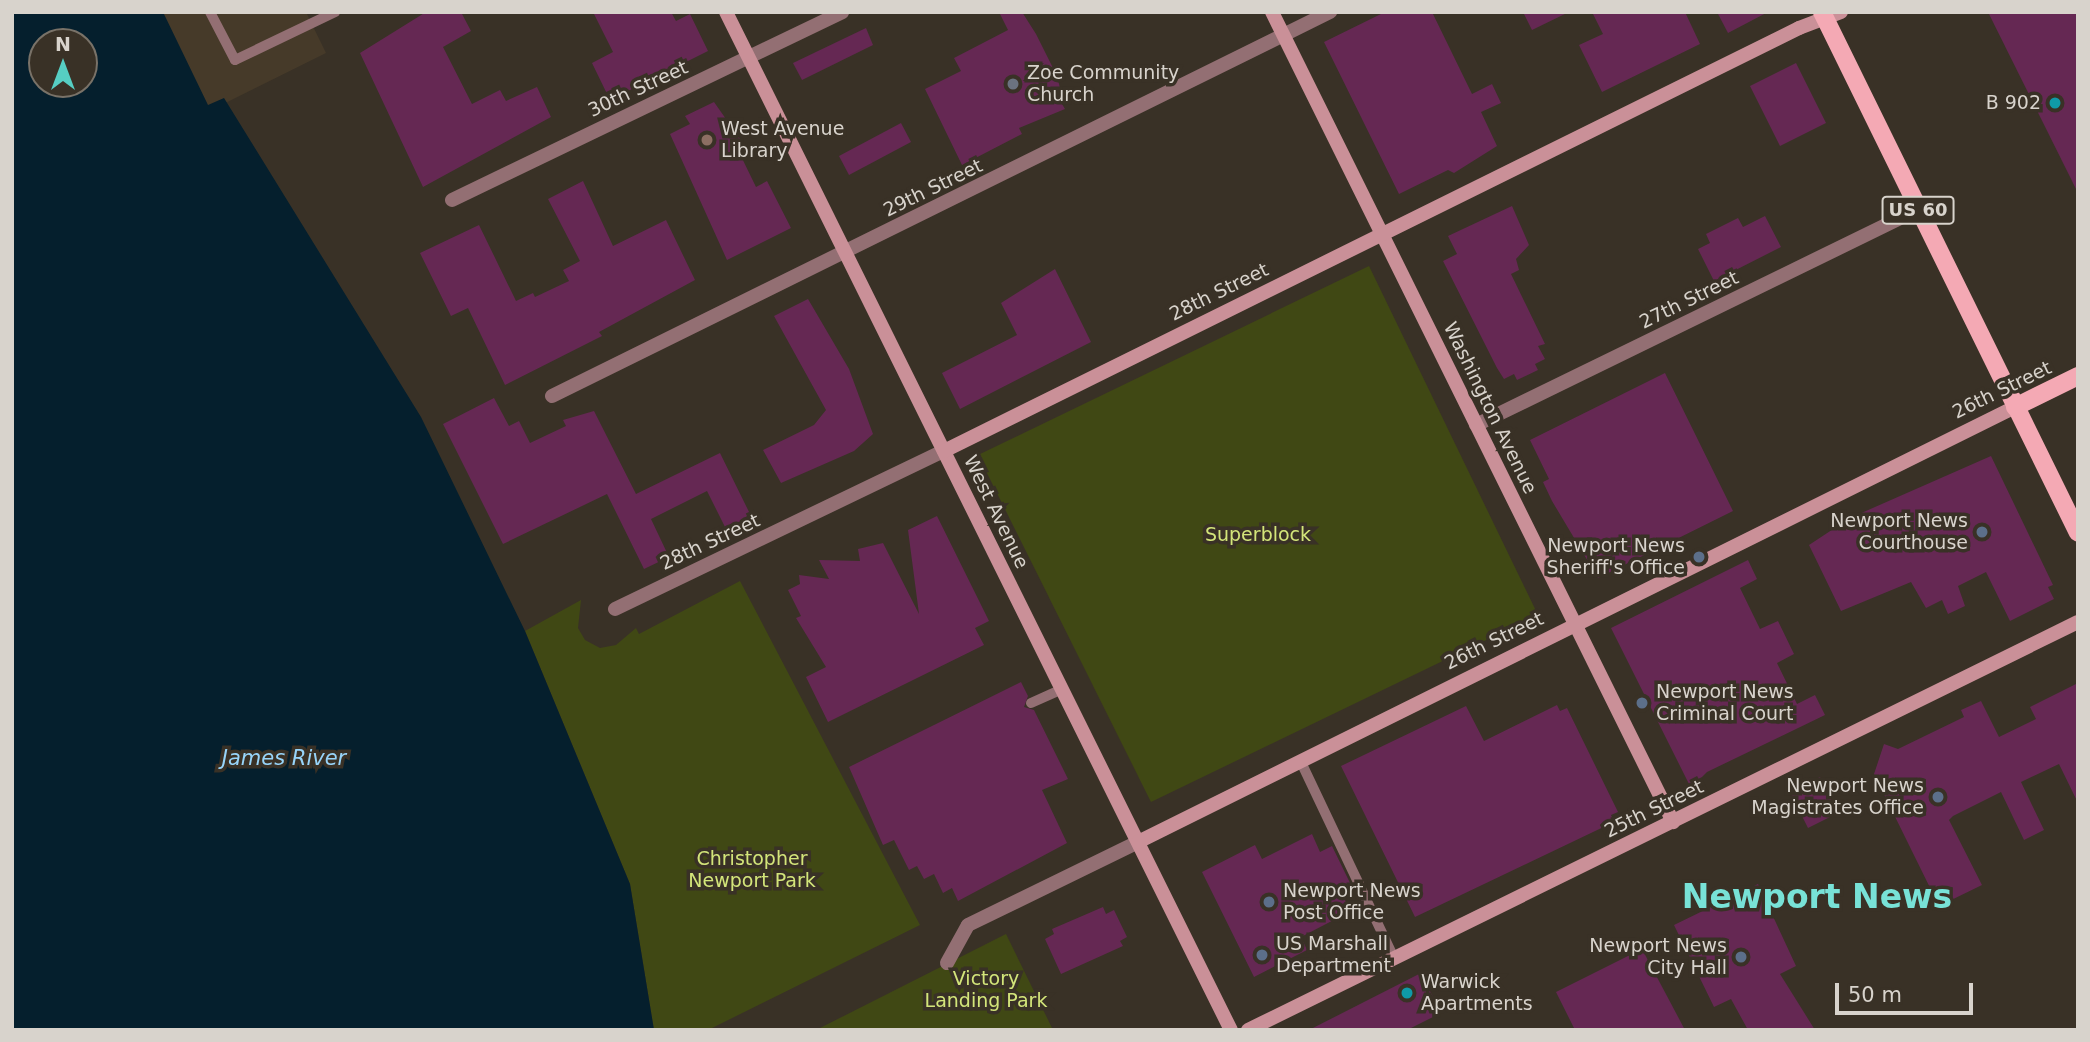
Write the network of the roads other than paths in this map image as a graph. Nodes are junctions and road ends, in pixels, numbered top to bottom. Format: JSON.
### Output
{"nodes":[{"id":1,"x":210,"y":12,"type":"edge"},
{"id":2,"x":335,"y":12,"type":"edge"},
{"id":3,"x":726,"y":12,"type":"edge"},
{"id":4,"x":842,"y":12,"type":"edge"},
{"id":5,"x":1272,"y":12,"type":"edge"},
{"id":6,"x":1331,"y":12,"type":"edge"},
{"id":7,"x":1829,"y":13,"type":"edge"},
{"id":8,"x":1283,"y":36,"type":"junction"},
{"id":9,"x":748,"y":57,"type":"junction"},
{"id":10,"x":452,"y":200,"type":"dead end"},
{"id":11,"x":1918,"y":209,"type":"junction"},
{"id":12,"x":1381,"y":234,"type":"junction"},
{"id":13,"x":846,"y":253,"type":"junction"},
{"id":14,"x":2078,"y":376,"type":"edge"},
{"id":15,"x":552,"y":396,"type":"dead end"},
{"id":16,"x":2015,"y":407,"type":"junction"},
{"id":17,"x":1476,"y":425,"type":"junction"},
{"id":18,"x":944,"y":451,"type":"junction"},
{"id":19,"x":2078,"y":533,"type":"edge"},
{"id":20,"x":615,"y":609,"type":"dead end"},
{"id":21,"x":2078,"y":622,"type":"edge"},
{"id":22,"x":1576,"y":624,"type":"junction"},
{"id":23,"x":1062,"y":689,"type":"junction"},
{"id":24,"x":1031,"y":703,"type":"dead end"},
{"id":25,"x":1301,"y":762,"type":"junction"},
{"id":26,"x":1673,"y":822,"type":"junction"},
{"id":27,"x":1138,"y":842,"type":"junction"},
{"id":28,"x":1394,"y":958,"type":"junction"},
{"id":29,"x":947,"y":963,"type":"dead end"},
{"id":30,"x":1231,"y":1030,"type":"edge"},
{"id":31,"x":1248,"y":1030,"type":"edge"}],
"edges":[{"from":1,"to":2,"type":"lane"},
{"from":3,"to":9,"type":"street","name":"West Avenue"},
{"from":4,"to":9,"type":"street","name":"30th Street"},
{"from":5,"to":8,"type":"street","name":"Washington Avenue"},
{"from":6,"to":8,"type":"street","name":"29th Street"},
{"from":7,"to":11,"type":"main road","number":"US 60"},
{"from":7,"to":12,"type":"street","name":"28th Street"},
{"from":8,"to":12,"type":"street","name":"Washington Avenue"},
{"from":8,"to":13,"type":"street","name":"29th Street"},
{"from":9,"to":10,"type":"street","name":"30th Street"},
{"from":9,"to":13,"type":"street","name":"West Avenue"},
{"from":11,"to":16,"type":"main road","number":"US 60"},
{"from":11,"to":17,"type":"street","name":"27th Street"},
{"from":12,"to":17,"type":"street","name":"Washington Avenue"},
{"from":12,"to":18,"type":"street","name":"28th Street"},
{"from":13,"to":15,"type":"street","name":"29th Street"},
{"from":13,"to":18,"type":"street","name":"West Avenue"},
{"from":14,"to":16,"type":"main road","name":"26th Street"},
{"from":16,"to":19,"type":"main road","number":"US 60"},
{"from":16,"to":22,"type":"street","name":"26th Street"},
{"from":17,"to":22,"type":"street","name":"Washington Avenue"},
{"from":18,"to":20,"type":"street","name":"28th Street"},
{"from":18,"to":23,"type":"street","name":"West Avenue"},
{"from":21,"to":26,"type":"street","name":"25th Street"},
{"from":22,"to":25,"type":"street","name":"26th Street"},
{"from":22,"to":26,"type":"street","name":"Washington Avenue"},
{"from":23,"to":24,"type":"lane"},
{"from":23,"to":27,"type":"street","name":"West Avenue"},
{"from":25,"to":27,"type":"street","name":"26th Street"},
{"from":25,"to":28,"type":"lane"},
{"from":26,"to":28,"type":"street","name":"25th Street"},
{"from":27,"to":29,"type":"street","name":"26th Street"},
{"from":27,"to":30,"type":"street","name":"West Avenue"},
{"from":28,"to":31,"type":"street","name":"25th Street"}]}
